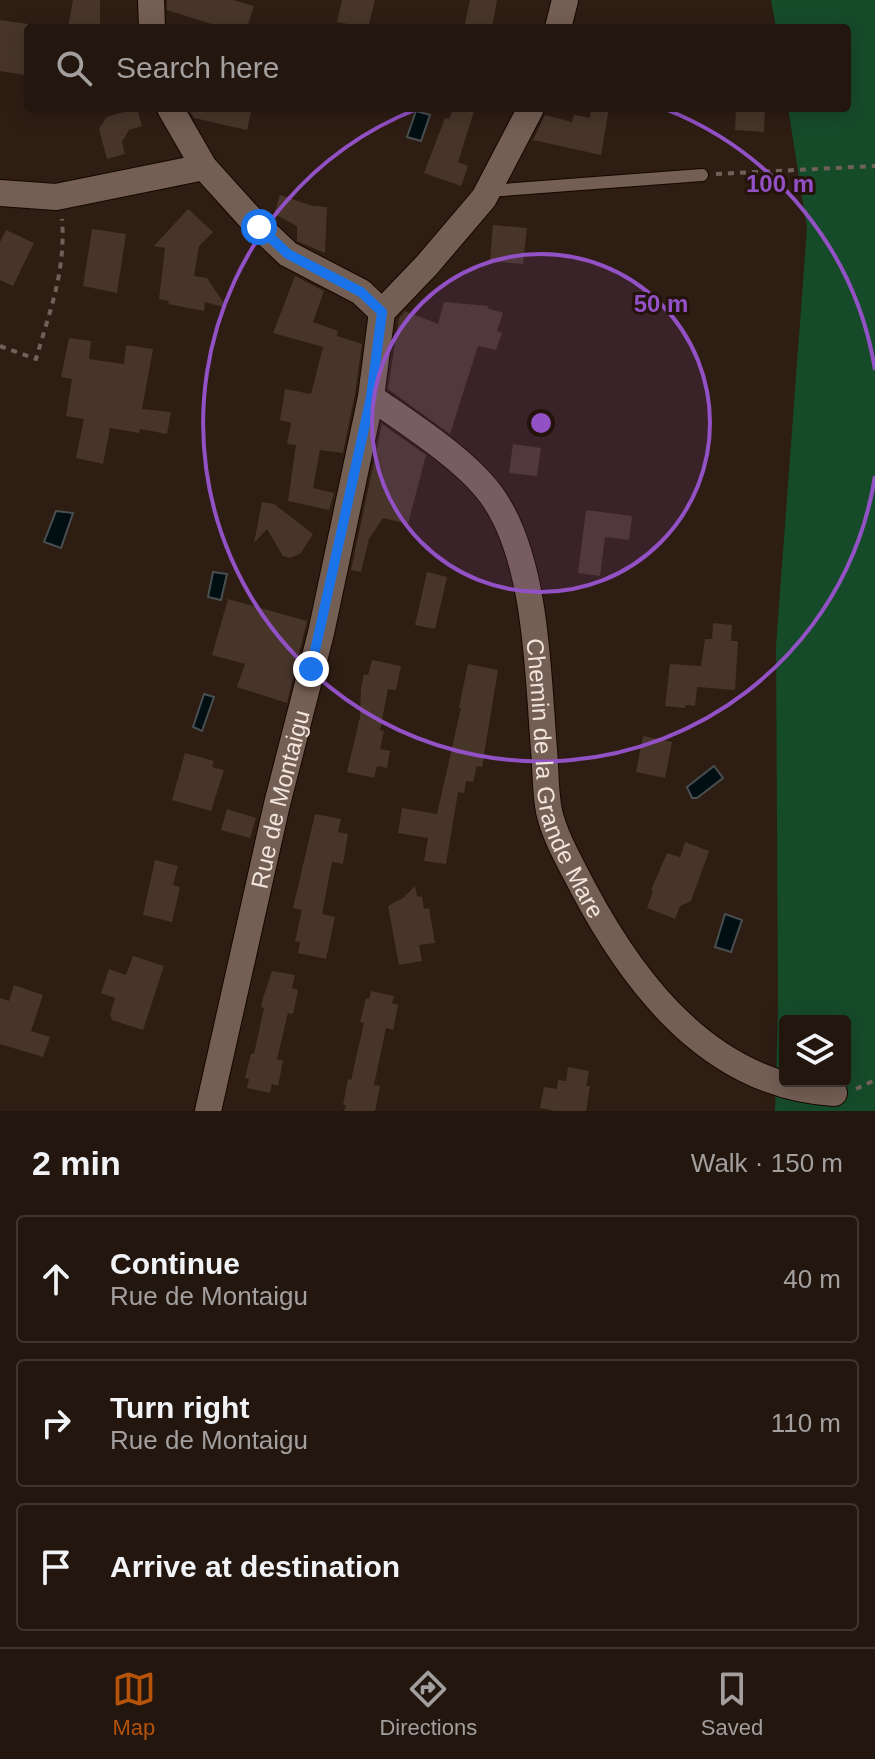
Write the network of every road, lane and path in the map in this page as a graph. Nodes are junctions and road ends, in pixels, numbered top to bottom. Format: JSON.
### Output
{"nodes":[{"id":1,"x":151,"y":0,"type":"edge"},
{"id":2,"x":565,"y":0,"type":"edge"},
{"id":3,"x":152,"y":24,"type":"edge"},
{"id":4,"x":559,"y":24,"type":"edge"},
{"id":5,"x":172,"y":112,"type":"edge"},
{"id":6,"x":529,"y":112,"type":"edge"},
{"id":7,"x":875,"y":166,"type":"edge"},
{"id":8,"x":204,"y":167,"type":"junction"},
{"id":9,"x":702,"y":175,"type":"joint"},
{"id":10,"x":489,"y":191,"type":"junction"},
{"id":11,"x":0,"y":193,"type":"edge"},
{"id":12,"x":56,"y":197,"type":"junction"},
{"id":13,"x":382,"y":312,"type":"junction"},
{"id":14,"x":0,"y":346,"type":"edge"},
{"id":15,"x":371,"y":397,"type":"junction"},
{"id":16,"x":834,"y":1093,"type":"dead end"},
{"id":17,"x":208,"y":1111,"type":"edge"}],
"edges":[{"from":1,"to":3,"type":"street"},
{"from":2,"to":4,"type":"street"},
{"from":5,"to":8,"type":"street"},
{"from":6,"to":10,"type":"street"},
{"from":7,"to":9,"type":"path"},
{"from":8,"to":12,"type":"street"},
{"from":8,"to":13,"type":"street"},
{"from":9,"to":10,"type":"lane"},
{"from":10,"to":13,"type":"street"},
{"from":11,"to":12,"type":"street"},
{"from":12,"to":14,"type":"path"},
{"from":13,"to":15,"type":"street","name":"Rue de Montaigu"},
{"from":15,"to":16,"type":"street","name":"Chemin de la Grande Mare"},
{"from":15,"to":17,"type":"street","name":"Rue de Montaigu"}]}
